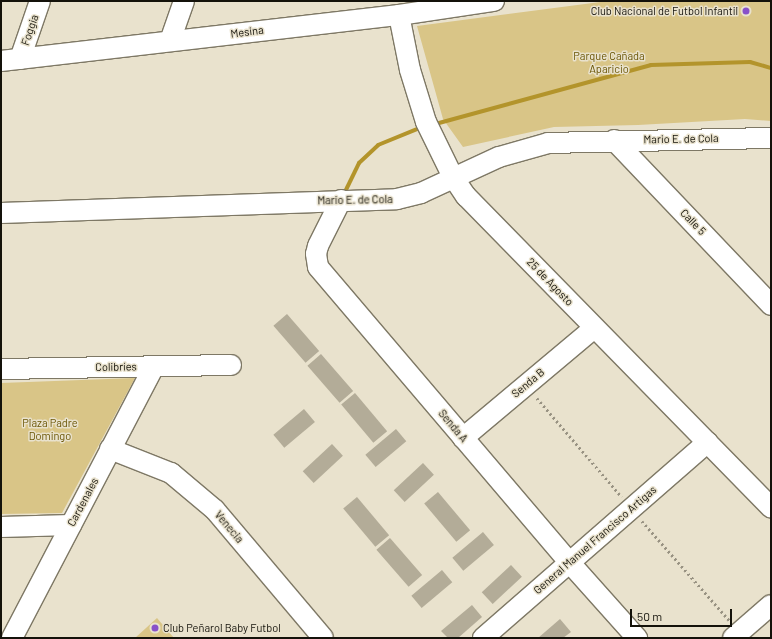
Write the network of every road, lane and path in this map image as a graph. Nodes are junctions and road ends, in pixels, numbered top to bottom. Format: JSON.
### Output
{"nodes":[{"id":1,"x":40,"y":1,"type":"edge"},
{"id":2,"x":184,"y":1,"type":"edge"},
{"id":3,"x":494,"y":1,"type":"edge"},
{"id":4,"x":377,"y":9,"type":"edge"},
{"id":5,"x":399,"y":15,"type":"junction"},
{"id":6,"x":170,"y":40,"type":"junction"},
{"id":7,"x":20,"y":59,"type":"junction"},
{"id":8,"x":1,"y":61,"type":"edge"},
{"id":9,"x":771,"y":138,"type":"edge"},
{"id":10,"x":614,"y":140,"type":"junction"},
{"id":11,"x":453,"y":177,"type":"junction"},
{"id":12,"x":341,"y":200,"type":"junction"},
{"id":13,"x":1,"y":213,"type":"edge"},
{"id":14,"x":771,"y":305,"type":"edge"},
{"id":15,"x":594,"y":328,"type":"junction"},
{"id":16,"x":232,"y":365,"type":"dead end"},
{"id":17,"x":154,"y":366,"type":"junction"},
{"id":18,"x":1,"y":370,"type":"edge"},
{"id":19,"x":463,"y":438,"type":"junction"},
{"id":20,"x":708,"y":442,"type":"junction"},
{"id":21,"x":110,"y":449,"type":"junction"},
{"id":22,"x":771,"y":507,"type":"edge"},
{"id":23,"x":71,"y":525,"type":"junction"},
{"id":24,"x":1,"y":527,"type":"edge"},
{"id":25,"x":570,"y":563,"type":"junction"},
{"id":26,"x":771,"y":605,"type":"edge"},
{"id":27,"x":12,"y":638,"type":"edge"},
{"id":28,"x":323,"y":638,"type":"edge"},
{"id":29,"x":483,"y":638,"type":"edge"},
{"id":30,"x":637,"y":638,"type":"edge"},
{"id":31,"x":733,"y":638,"type":"edge"}],
"edges":[{"from":1,"to":7,"type":"street","name":"Foggia"},
{"from":2,"to":6,"type":"street"},
{"from":3,"to":5,"type":"street","name":"Mesina"},
{"from":4,"to":5,"type":"street","name":"Mesina"},
{"from":4,"to":6,"type":"street","name":"Mesina"},
{"from":5,"to":11,"type":"street","name":"25 de Agosto"},
{"from":6,"to":7,"type":"street","name":"Mesina"},
{"from":7,"to":8,"type":"street","name":"Mesina"},
{"from":9,"to":10,"type":"street","name":"Mario E. de Cola"},
{"from":10,"to":11,"type":"street","name":"Mario E. de Cola"},
{"from":10,"to":14,"type":"street","name":"Calle 5"},
{"from":11,"to":12,"type":"street","name":"Mario E. de Cola"},
{"from":11,"to":15,"type":"street","name":"25 de Agosto"},
{"from":12,"to":13,"type":"street","name":"Mario E. de Cola"},
{"from":12,"to":19,"type":"street","name":"Senda A"},
{"from":15,"to":19,"type":"street","name":"Senda B"},
{"from":15,"to":20,"type":"street","name":"25 de Agosto"},
{"from":16,"to":17,"type":"street","name":"Colibríes"},
{"from":17,"to":18,"type":"street","name":"Colibríes"},
{"from":17,"to":21,"type":"street","name":"Cardenales"},
{"from":19,"to":25,"type":"street","name":"Senda A"},
{"from":20,"to":22,"type":"street","name":"25 de Agosto"},
{"from":20,"to":25,"type":"street","name":"General Manuel Francisco Artigas"},
{"from":21,"to":23,"type":"street","name":"Cardenales"},
{"from":21,"to":28,"type":"street","name":"Venecia"},
{"from":23,"to":24,"type":"street"},
{"from":23,"to":27,"type":"street","name":"Cardenales"},
{"from":25,"to":29,"type":"street","name":"General Manuel Francisco Artigas"},
{"from":25,"to":30,"type":"street","name":"Senda A"},
{"from":26,"to":31,"type":"street"}]}
